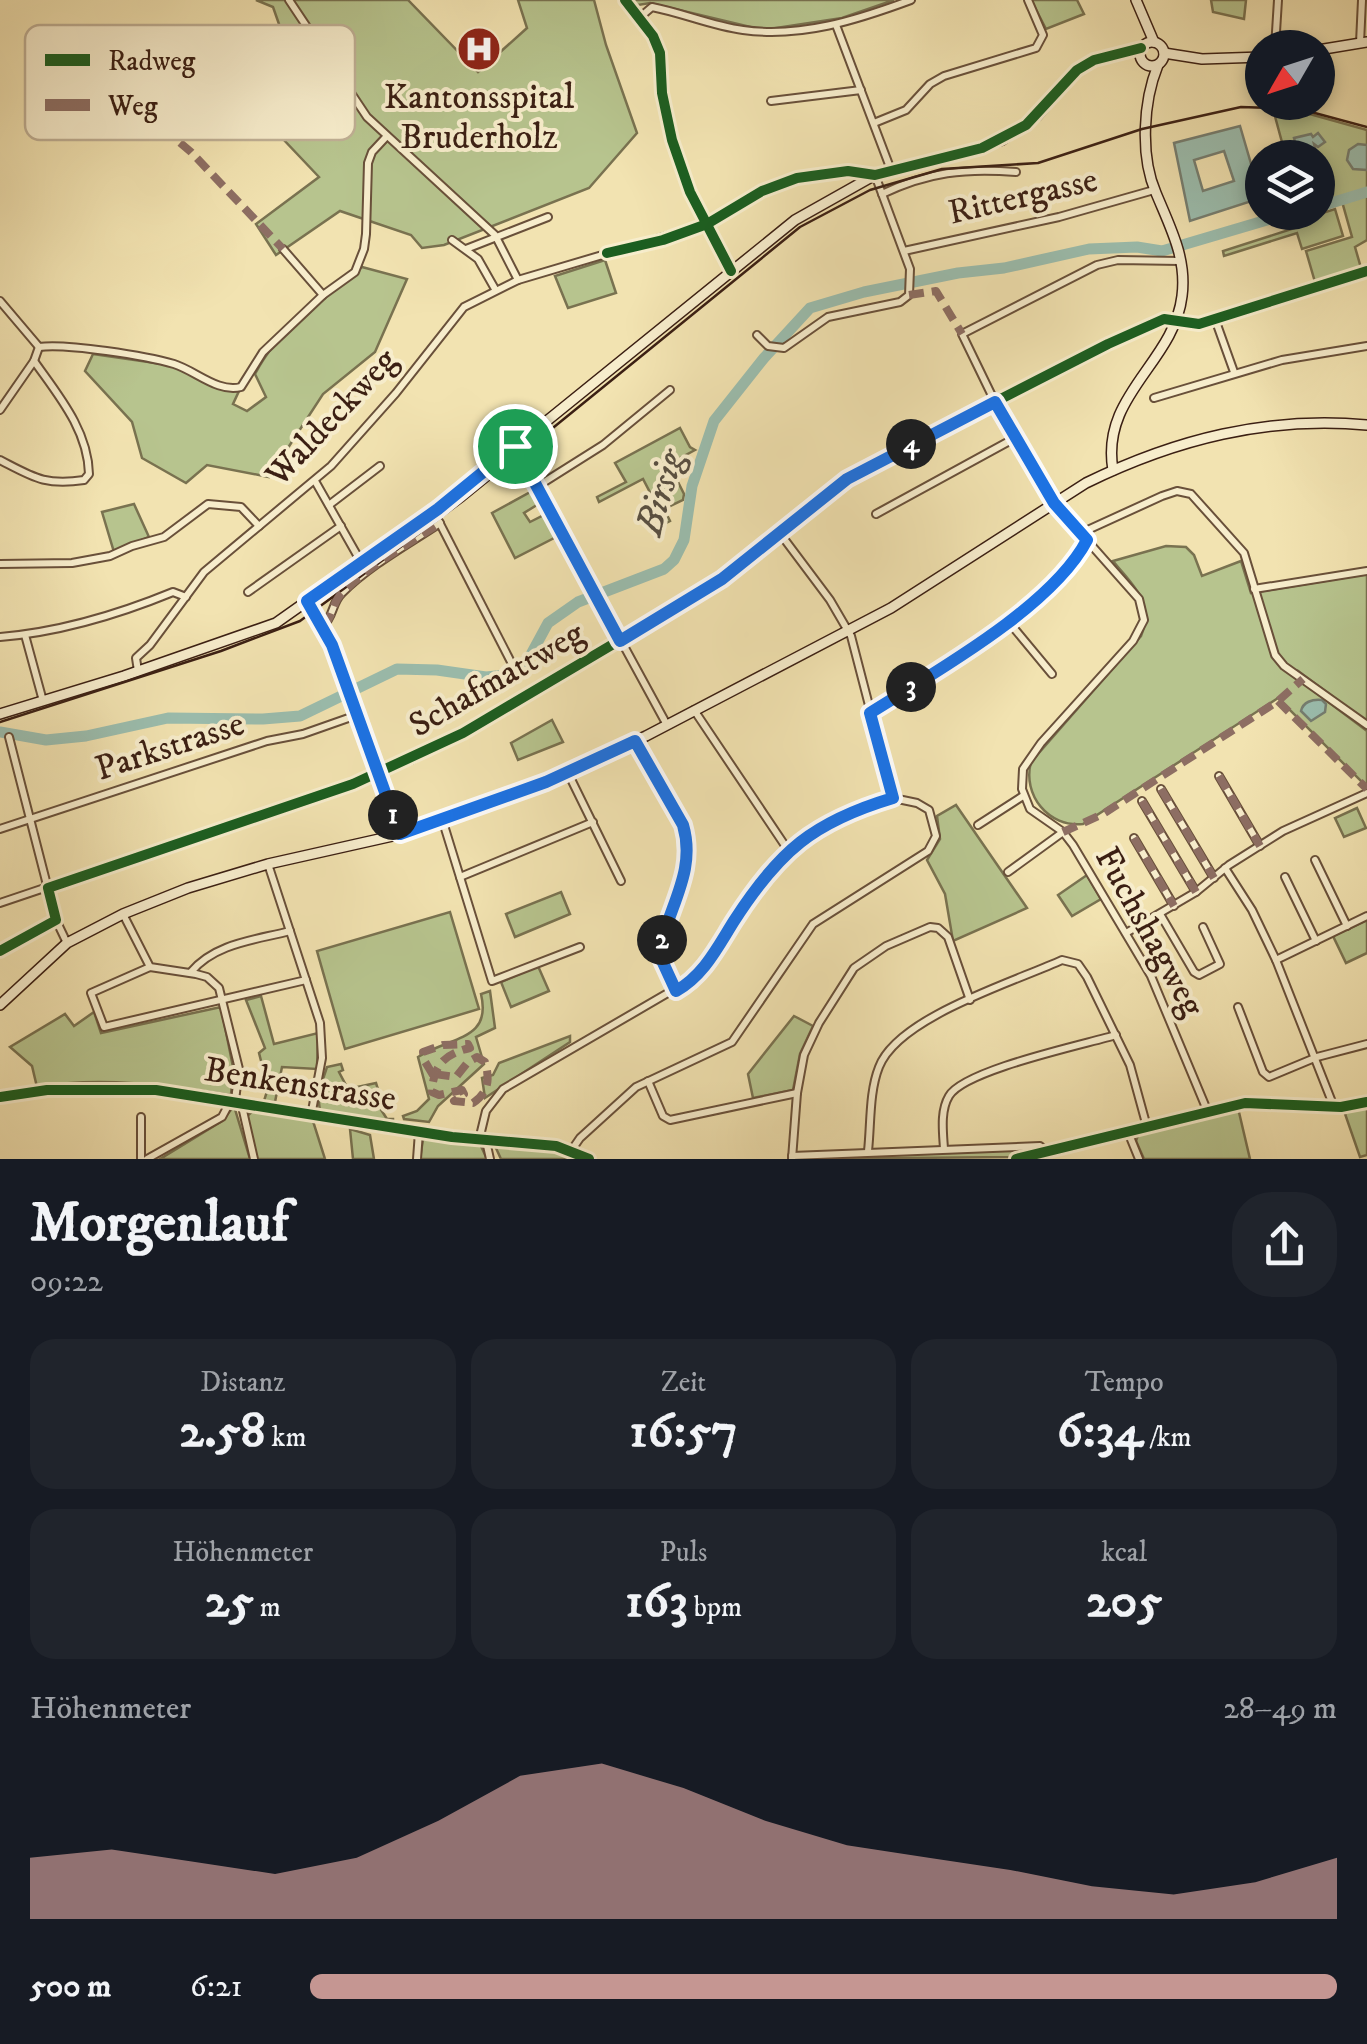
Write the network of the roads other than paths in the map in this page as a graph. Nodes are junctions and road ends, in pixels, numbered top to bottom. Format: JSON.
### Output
{"nodes":[{"id":1,"x":290,"y":0,"type":"edge"},
{"id":2,"x":624,"y":0,"type":"edge"},
{"id":3,"x":911,"y":0,"type":"edge"},
{"id":4,"x":1028,"y":0,"type":"edge"},
{"id":5,"x":1136,"y":0,"type":"edge"},
{"id":6,"x":1278,"y":0,"type":"edge"},
{"id":7,"x":1362,"y":0,"type":"edge"},
{"id":8,"x":639,"y":18,"type":"junction"},
{"id":9,"x":306,"y":25,"type":"edge"},
{"id":10,"x":836,"y":25,"type":"junction"},
{"id":11,"x":1276,"y":30,"type":"edge"},
{"id":12,"x":1363,"y":42,"type":"edge"},
{"id":13,"x":1335,"y":47,"type":"edge"},
{"id":14,"x":1145,"y":52,"type":"junction"},
{"id":15,"x":1245,"y":57,"type":"edge"},
{"id":16,"x":1162,"y":59,"type":"junction"},
{"id":17,"x":1151,"y":84,"type":"junction"},
{"id":18,"x":861,"y":90,"type":"junction"},
{"id":19,"x":355,"y":101,"type":"edge"},
{"id":20,"x":771,"y":101,"type":"dead end"},
{"id":21,"x":874,"y":123,"type":"junction"},
{"id":22,"x":386,"y":137,"type":"junction"},
{"id":23,"x":892,"y":170,"type":"junction"},
{"id":24,"x":1016,"y":172,"type":"dead end"},
{"id":25,"x":875,"y":175,"type":"junction"},
{"id":26,"x":1154,"y":190,"type":"junction"},
{"id":27,"x":882,"y":194,"type":"junction"},
{"id":28,"x":548,"y":217,"type":"dead end"},
{"id":29,"x":707,"y":224,"type":"junction"},
{"id":30,"x":495,"y":235,"type":"junction"},
{"id":31,"x":452,"y":240,"type":"dead end"},
{"id":32,"x":283,"y":249,"type":"dead end"},
{"id":33,"x":466,"y":249,"type":"junction"},
{"id":34,"x":904,"y":252,"type":"junction"},
{"id":35,"x":1179,"y":252,"type":"junction"},
{"id":36,"x":732,"y":271,"type":"junction"},
{"id":37,"x":1367,"y":271,"type":"edge"},
{"id":38,"x":518,"y":280,"type":"junction"},
{"id":39,"x":495,"y":289,"type":"junction"},
{"id":40,"x":323,"y":295,"type":"junction"},
{"id":41,"x":0,"y":301,"type":"edge"},
{"id":42,"x":1215,"y":319,"type":"junction"},
{"id":43,"x":1176,"y":323,"type":"junction"},
{"id":44,"x":756,"y":335,"type":"dead end"},
{"id":45,"x":1367,"y":346,"type":"edge"},
{"id":46,"x":40,"y":347,"type":"junction"},
{"id":47,"x":34,"y":360,"type":"junction"},
{"id":48,"x":1234,"y":372,"type":"junction"},
{"id":49,"x":670,"y":390,"type":"dead end"},
{"id":50,"x":1154,"y":398,"type":"dead end"},
{"id":51,"x":995,"y":402,"type":"junction"},
{"id":52,"x":0,"y":410,"type":"edge"},
{"id":53,"x":1367,"y":425,"type":"edge"},
{"id":54,"x":1015,"y":438,"type":"junction"},
{"id":55,"x":515,"y":446,"type":"junction"},
{"id":56,"x":0,"y":460,"type":"edge"},
{"id":57,"x":380,"y":466,"type":"dead end"},
{"id":58,"x":1113,"y":470,"type":"junction"},
{"id":59,"x":315,"y":481,"type":"junction"},
{"id":60,"x":537,"y":486,"type":"junction"},
{"id":61,"x":1054,"y":503,"type":"junction"},
{"id":62,"x":329,"y":505,"type":"junction"},
{"id":63,"x":434,"y":512,"type":"junction"},
{"id":64,"x":876,"y":514,"type":"dead end"},
{"id":65,"x":440,"y":522,"type":"junction"},
{"id":66,"x":341,"y":526,"type":"junction"},
{"id":67,"x":259,"y":527,"type":"junction"},
{"id":68,"x":780,"y":532,"type":"junction"},
{"id":69,"x":1084,"y":536,"type":"junction"},
{"id":70,"x":361,"y":562,"type":"junction"},
{"id":71,"x":0,"y":564,"type":"edge"},
{"id":72,"x":1367,"y":571,"type":"edge"},
{"id":73,"x":1254,"y":589,"type":"junction"},
{"id":74,"x":248,"y":592,"type":"dead end"},
{"id":75,"x":186,"y":597,"type":"junction"},
{"id":76,"x":307,"y":601,"type":"junction"},
{"id":77,"x":1008,"y":621,"type":"junction"},
{"id":78,"x":323,"y":626,"type":"junction"},
{"id":79,"x":848,"y":631,"type":"junction"},
{"id":80,"x":24,"y":635,"type":"junction"},
{"id":81,"x":0,"y":637,"type":"edge"},
{"id":82,"x":620,"y":641,"type":"junction"},
{"id":83,"x":512,"y":664,"type":"dead end"},
{"id":84,"x":138,"y":671,"type":"junction"},
{"id":85,"x":1052,"y":674,"type":"dead end"},
{"id":86,"x":44,"y":702,"type":"junction"},
{"id":87,"x":693,"y":710,"type":"junction"},
{"id":88,"x":870,"y":713,"type":"junction"},
{"id":89,"x":0,"y":714,"type":"edge"},
{"id":90,"x":357,"y":715,"type":"junction"},
{"id":91,"x":667,"y":725,"type":"junction"},
{"id":92,"x":1367,"y":726,"type":"edge"},
{"id":93,"x":9,"y":737,"type":"dead end"},
{"id":94,"x":635,"y":741,"type":"junction"},
{"id":95,"x":568,"y":773,"type":"junction"},
{"id":96,"x":378,"y":774,"type":"junction"},
{"id":97,"x":1219,"y":776,"type":"dead end"},
{"id":98,"x":1162,"y":789,"type":"dead end"},
{"id":99,"x":1367,"y":793,"type":"edge"},
{"id":100,"x":1024,"y":796,"type":"junction"},
{"id":101,"x":893,"y":798,"type":"junction"},
{"id":102,"x":1142,"y":801,"type":"dead end"},
{"id":103,"x":31,"y":820,"type":"junction"},
{"id":104,"x":443,"y":822,"type":"junction"},
{"id":105,"x":593,"y":822,"type":"junction"},
{"id":106,"x":978,"y":825,"type":"dead end"},
{"id":107,"x":0,"y":830,"type":"edge"},
{"id":108,"x":1063,"y":832,"type":"junction"},
{"id":109,"x":400,"y":834,"type":"junction"},
{"id":110,"x":1134,"y":838,"type":"dead end"},
{"id":111,"x":1260,"y":846,"type":"junction"},
{"id":112,"x":788,"y":850,"type":"junction"},
{"id":113,"x":1315,"y":860,"type":"dead end"},
{"id":114,"x":268,"y":864,"type":"junction"},
{"id":115,"x":1225,"y":868,"type":"junction"},
{"id":116,"x":1008,"y":872,"type":"dead end"},
{"id":117,"x":1285,"y":876,"type":"dead end"},
{"id":118,"x":460,"y":877,"type":"junction"},
{"id":119,"x":1214,"y":878,"type":"junction"},
{"id":120,"x":621,"y":881,"type":"dead end"},
{"id":121,"x":48,"y":888,"type":"junction"},
{"id":122,"x":1196,"y":892,"type":"junction"},
{"id":123,"x":0,"y":903,"type":"edge"},
{"id":124,"x":1174,"y":906,"type":"junction"},
{"id":125,"x":123,"y":914,"type":"junction"},
{"id":126,"x":1160,"y":914,"type":"junction"},
{"id":127,"x":1367,"y":916,"type":"edge"},
{"id":128,"x":56,"y":920,"type":"junction"},
{"id":129,"x":1346,"y":926,"type":"junction"},
{"id":130,"x":1202,"y":927,"type":"dead end"},
{"id":131,"x":290,"y":931,"type":"junction"},
{"id":132,"x":1126,"y":933,"type":"junction"},
{"id":133,"x":1316,"y":941,"type":"junction"},
{"id":134,"x":66,"y":944,"type":"junction"},
{"id":135,"x":580,"y":947,"type":"dead end"},
{"id":136,"x":0,"y":951,"type":"edge"},
{"id":137,"x":1276,"y":960,"type":"junction"},
{"id":138,"x":150,"y":967,"type":"junction"},
{"id":139,"x":191,"y":972,"type":"junction"},
{"id":140,"x":307,"y":981,"type":"junction"},
{"id":141,"x":676,"y":991,"type":"junction"},
{"id":142,"x":970,"y":1000,"type":"junction"},
{"id":143,"x":224,"y":1001,"type":"junction"},
{"id":144,"x":0,"y":1006,"type":"edge"},
{"id":145,"x":1238,"y":1007,"type":"dead end"},
{"id":146,"x":1116,"y":1036,"type":"junction"},
{"id":147,"x":1367,"y":1044,"type":"edge"},
{"id":148,"x":1316,"y":1058,"type":"junction"},
{"id":149,"x":648,"y":1080,"type":"junction"},
{"id":150,"x":797,"y":1093,"type":"junction"},
{"id":151,"x":0,"y":1097,"type":"edge"},
{"id":152,"x":236,"y":1101,"type":"junction"},
{"id":153,"x":1367,"y":1102,"type":"edge"},
{"id":154,"x":1334,"y":1107,"type":"junction"},
{"id":155,"x":1207,"y":1110,"type":"junction"},
{"id":156,"x":311,"y":1116,"type":"junction"},
{"id":157,"x":140,"y":1117,"type":"dead end"},
{"id":158,"x":1147,"y":1127,"type":"junction"},
{"id":159,"x":419,"y":1132,"type":"junction"},
{"id":160,"x":1128,"y":1132,"type":"junction"},
{"id":161,"x":482,"y":1140,"type":"junction"},
{"id":162,"x":944,"y":1149,"type":"junction"},
{"id":163,"x":571,"y":1151,"type":"junction"},
{"id":164,"x":868,"y":1151,"type":"junction"},
{"id":165,"x":1047,"y":1152,"type":"junction"},
{"id":166,"x":1036,"y":1157,"type":"edge"},
{"id":167,"x":157,"y":1158,"type":"edge"},
{"id":168,"x":792,"y":1158,"type":"edge"},
{"id":169,"x":144,"y":1159,"type":"edge"},
{"id":170,"x":254,"y":1159,"type":"edge"},
{"id":171,"x":417,"y":1159,"type":"edge"},
{"id":172,"x":490,"y":1159,"type":"edge"},
{"id":173,"x":589,"y":1159,"type":"edge"},
{"id":174,"x":1016,"y":1159,"type":"edge"},
{"id":175,"x":1139,"y":1159,"type":"edge"}],
"edges":[{"from":1,"to":9,"type":"street"},
{"from":2,"to":8,"type":"street"},
{"from":3,"to":10,"type":"street"},
{"from":4,"to":21,"type":"street"},
{"from":5,"to":14,"type":"main road"},
{"from":6,"to":11,"type":"street"},
{"from":7,"to":12,"type":"street"},
{"from":8,"to":10,"type":"street"},
{"from":8,"to":29,"type":"street"},
{"from":10,"to":18,"type":"street"},
{"from":12,"to":13,"type":"main road"},
{"from":14,"to":16,"type":"main road"},
{"from":14,"to":16,"type":"main road"},
{"from":14,"to":17,"type":"main road"},
{"from":14,"to":23,"type":"main road"},
{"from":15,"to":16,"type":"main road"},
{"from":16,"to":17,"type":"main road"},
{"from":17,"to":26,"type":"main road"},
{"from":18,"to":20,"type":"street"},
{"from":18,"to":21,"type":"street"},
{"from":19,"to":22,"type":"street"},
{"from":21,"to":23,"type":"street"},
{"from":22,"to":30,"type":"street"},
{"from":22,"to":40,"type":"street"},
{"from":23,"to":25,"type":"main road"},
{"from":24,"to":27,"type":"street"},
{"from":25,"to":27,"type":"street"},
{"from":25,"to":29,"type":"street","name":"Waldeckweg"},
{"from":25,"to":36,"type":"main road"},
{"from":26,"to":34,"type":"street","name":"Rittergasse"},
{"from":26,"to":35,"type":"main road"},
{"from":27,"to":34,"type":"street"},
{"from":28,"to":30,"type":"street"},
{"from":29,"to":36,"type":"street"},
{"from":29,"to":38,"type":"street","name":"Waldeckweg"},
{"from":30,"to":33,"type":"street"},
{"from":30,"to":38,"type":"street"},
{"from":31,"to":33,"type":"street"},
{"from":32,"to":40,"type":"street"},
{"from":33,"to":39,"type":"street"},
{"from":34,"to":44,"type":"street"},
{"from":35,"to":43,"type":"main road"},
{"from":35,"to":51,"type":"street"},
{"from":36,"to":55,"type":"main road"},
{"from":37,"to":42,"type":"street","name":"Schafmattweg"},
{"from":38,"to":39,"type":"street","name":"Waldeckweg"},
{"from":39,"to":59,"type":"street","name":"Waldeckweg"},
{"from":40,"to":46,"type":"street"},
{"from":41,"to":46,"type":"street"},
{"from":42,"to":43,"type":"street","name":"Schafmattweg"},
{"from":42,"to":48,"type":"street"},
{"from":43,"to":51,"type":"street","name":"Schafmattweg"},
{"from":43,"to":58,"type":"main road"},
{"from":45,"to":48,"type":"street"},
{"from":46,"to":47,"type":"street"},
{"from":47,"to":52,"type":"street"},
{"from":47,"to":56,"type":"street"},
{"from":48,"to":50,"type":"street"},
{"from":49,"to":60,"type":"street"},
{"from":51,"to":54,"type":"street"},
{"from":51,"to":68,"type":"street","name":"Schafmattweg"},
{"from":53,"to":58,"type":"main road"},
{"from":54,"to":61,"type":"street"},
{"from":54,"to":64,"type":"street"},
{"from":55,"to":60,"type":"street"},
{"from":55,"to":63,"type":"main road"},
{"from":57,"to":62,"type":"street"},
{"from":58,"to":61,"type":"main road"},
{"from":59,"to":62,"type":"street"},
{"from":59,"to":67,"type":"street","name":"Waldeckweg"},
{"from":60,"to":82,"type":"street"},
{"from":61,"to":69,"type":"street"},
{"from":61,"to":79,"type":"main road"},
{"from":62,"to":66,"type":"street"},
{"from":63,"to":65,"type":"street"},
{"from":63,"to":70,"type":"main road"},
{"from":65,"to":78,"type":"street"},
{"from":65,"to":83,"type":"street"},
{"from":66,"to":70,"type":"street"},
{"from":66,"to":74,"type":"street"},
{"from":67,"to":71,"type":"street"},
{"from":67,"to":75,"type":"street","name":"Waldeckweg"},
{"from":68,"to":79,"type":"street"},
{"from":68,"to":82,"type":"street","name":"Schafmattweg"},
{"from":69,"to":73,"type":"street"},
{"from":69,"to":77,"type":"street"},
{"from":69,"to":100,"type":"street"},
{"from":70,"to":76,"type":"main road"},
{"from":72,"to":73,"type":"street"},
{"from":73,"to":92,"type":"street"},
{"from":75,"to":80,"type":"street"},
{"from":75,"to":84,"type":"street","name":"Waldeckweg"},
{"from":76,"to":78,"type":"street"},
{"from":76,"to":84,"type":"main road"},
{"from":77,"to":85,"type":"street"},
{"from":77,"to":88,"type":"street"},
{"from":78,"to":90,"type":"street"},
{"from":79,"to":87,"type":"main road"},
{"from":79,"to":88,"type":"street"},
{"from":80,"to":81,"type":"street"},
{"from":80,"to":86,"type":"street"},
{"from":82,"to":91,"type":"street"},
{"from":82,"to":96,"type":"street","name":"Schafmattweg"},
{"from":84,"to":86,"type":"main road"},
{"from":86,"to":89,"type":"main road"},
{"from":87,"to":91,"type":"main road"},
{"from":87,"to":112,"type":"street"},
{"from":88,"to":101,"type":"street"},
{"from":90,"to":96,"type":"street"},
{"from":90,"to":103,"type":"street","name":"Parkstrasse"},
{"from":91,"to":94,"type":"main road"},
{"from":93,"to":103,"type":"street"},
{"from":94,"to":95,"type":"main road"},
{"from":94,"to":141,"type":"street"},
{"from":95,"to":104,"type":"main road"},
{"from":95,"to":105,"type":"street"},
{"from":96,"to":109,"type":"street"},
{"from":96,"to":121,"type":"street","name":"Schafmattweg"},
{"from":97,"to":111,"type":"street"},
{"from":98,"to":119,"type":"street"},
{"from":99,"to":111,"type":"street"},
{"from":100,"to":106,"type":"street"},
{"from":100,"to":108,"type":"street","name":"Fuchshagweg"},
{"from":101,"to":112,"type":"street"},
{"from":101,"to":149,"type":"street"},
{"from":102,"to":122,"type":"street"},
{"from":103,"to":107,"type":"street","name":"Parkstrasse"},
{"from":103,"to":121,"type":"street"},
{"from":104,"to":109,"type":"main road"},
{"from":104,"to":118,"type":"street"},
{"from":105,"to":118,"type":"street"},
{"from":105,"to":120,"type":"street"},
{"from":108,"to":116,"type":"street"},
{"from":108,"to":132,"type":"street","name":"Fuchshagweg"},
{"from":109,"to":114,"type":"main road"},
{"from":110,"to":124,"type":"street"},
{"from":111,"to":115,"type":"street"},
{"from":112,"to":141,"type":"street"},
{"from":113,"to":129,"type":"street"},
{"from":114,"to":125,"type":"main road"},
{"from":114,"to":131,"type":"street"},
{"from":115,"to":119,"type":"street"},
{"from":115,"to":137,"type":"street"},
{"from":117,"to":133,"type":"street"},
{"from":118,"to":135,"type":"street"},
{"from":119,"to":122,"type":"street"},
{"from":121,"to":123,"type":"street","name":"Schafmattweg"},
{"from":121,"to":128,"type":"street"},
{"from":122,"to":124,"type":"street"},
{"from":124,"to":126,"type":"street"},
{"from":125,"to":134,"type":"main road"},
{"from":125,"to":138,"type":"street"},
{"from":126,"to":130,"type":"street"},
{"from":126,"to":132,"type":"street"},
{"from":127,"to":129,"type":"street"},
{"from":128,"to":134,"type":"street"},
{"from":128,"to":136,"type":"street"},
{"from":129,"to":133,"type":"street"},
{"from":131,"to":139,"type":"street"},
{"from":131,"to":140,"type":"street"},
{"from":132,"to":155,"type":"street","name":"Fuchshagweg"},
{"from":133,"to":137,"type":"street"},
{"from":134,"to":144,"type":"main road"},
{"from":137,"to":148,"type":"street"},
{"from":138,"to":139,"type":"street"},
{"from":138,"to":143,"type":"street"},
{"from":139,"to":143,"type":"street"},
{"from":140,"to":143,"type":"street"},
{"from":140,"to":156,"type":"street"},
{"from":141,"to":161,"type":"street"},
{"from":142,"to":146,"type":"street"},
{"from":142,"to":150,"type":"street"},
{"from":142,"to":164,"type":"street"},
{"from":143,"to":152,"type":"street"},
{"from":145,"to":148,"type":"street"},
{"from":146,"to":158,"type":"street"},
{"from":146,"to":162,"type":"street"},
{"from":147,"to":148,"type":"street"},
{"from":148,"to":154,"type":"street"},
{"from":149,"to":150,"type":"street"},
{"from":149,"to":163,"type":"street"},
{"from":150,"to":168,"type":"street"},
{"from":151,"to":152,"type":"street","name":"Benkenstrasse"},
{"from":152,"to":156,"type":"street","name":"Benkenstrasse"},
{"from":152,"to":167,"type":"street"},
{"from":152,"to":170,"type":"street"},
{"from":153,"to":154,"type":"street"},
{"from":154,"to":155,"type":"street"},
{"from":155,"to":158,"type":"street"},
{"from":156,"to":159,"type":"street","name":"Benkenstrasse"},
{"from":157,"to":169,"type":"street"},
{"from":158,"to":160,"type":"street"},
{"from":159,"to":161,"type":"street","name":"Benkenstrasse"},
{"from":159,"to":171,"type":"street"},
{"from":160,"to":165,"type":"street"},
{"from":160,"to":175,"type":"street"},
{"from":161,"to":163,"type":"street","name":"Benkenstrasse"},
{"from":161,"to":172,"type":"street"},
{"from":162,"to":164,"type":"street"},
{"from":162,"to":165,"type":"street"},
{"from":163,"to":173,"type":"street","name":"Benkenstrasse"},
{"from":164,"to":168,"type":"street"},
{"from":165,"to":166,"type":"street"},
{"from":166,"to":174,"type":"street"},
{"from":167,"to":169,"type":"street"}]}
